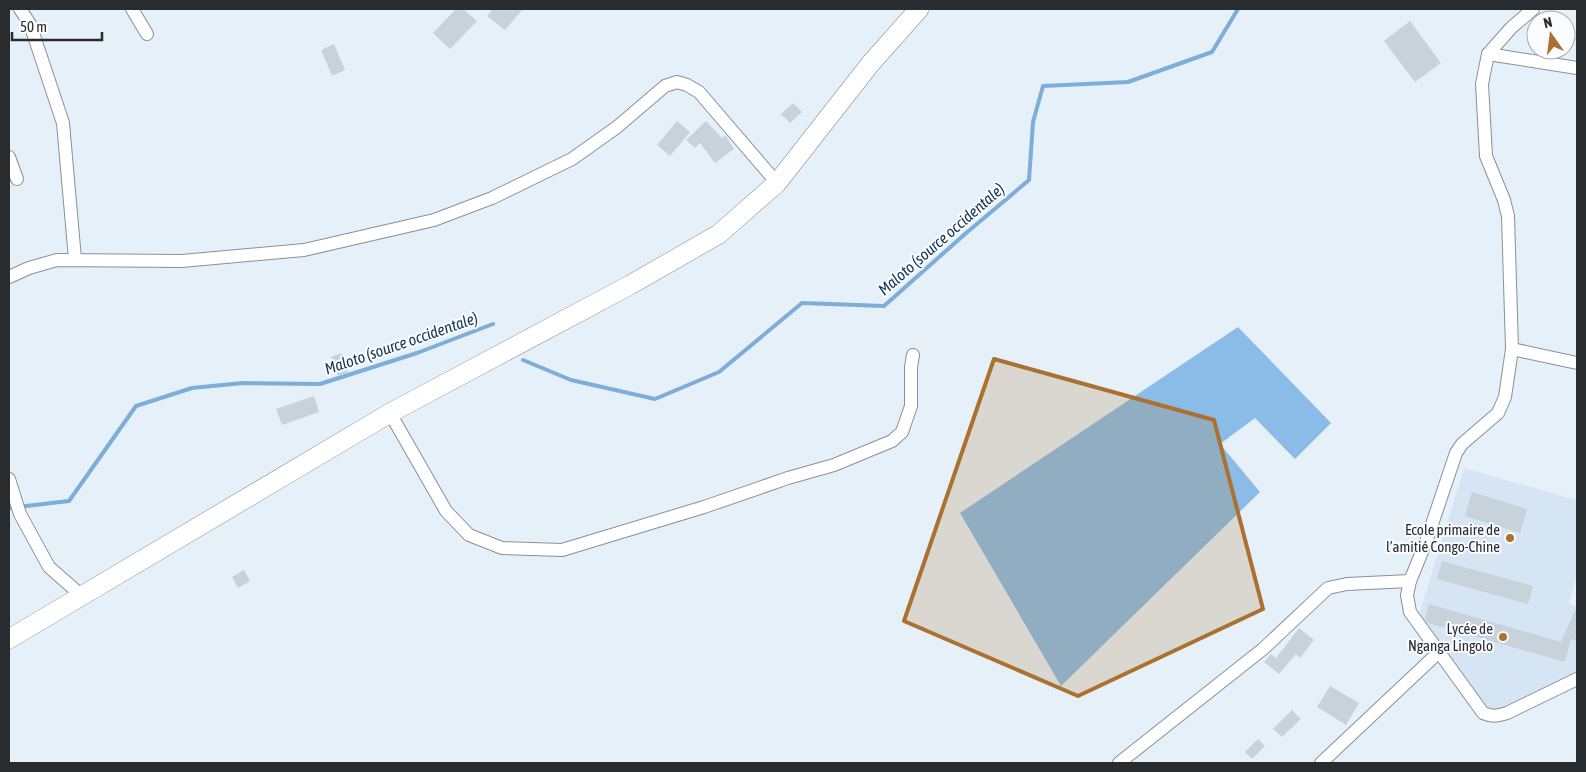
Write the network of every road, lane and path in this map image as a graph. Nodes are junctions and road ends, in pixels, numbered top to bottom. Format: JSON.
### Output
{"nodes":[{"id":1,"x":20,"y":9,"type":"edge"},
{"id":2,"x":132,"y":9,"type":"edge"},
{"id":3,"x":919,"y":9,"type":"edge"},
{"id":4,"x":1533,"y":9,"type":"edge"},
{"id":5,"x":148,"y":34,"type":"dead end"},
{"id":6,"x":1488,"y":54,"type":"junction"},
{"id":7,"x":1577,"y":68,"type":"edge"},
{"id":8,"x":9,"y":157,"type":"edge"},
{"id":9,"x":17,"y":179,"type":"dead end"},
{"id":10,"x":777,"y":183,"type":"junction"},
{"id":11,"x":75,"y":259,"type":"junction"},
{"id":12,"x":9,"y":277,"type":"edge"},
{"id":13,"x":1512,"y":349,"type":"junction"},
{"id":14,"x":913,"y":355,"type":"dead end"},
{"id":15,"x":1577,"y":363,"type":"edge"},
{"id":16,"x":390,"y":413,"type":"junction"},
{"id":17,"x":9,"y":479,"type":"edge"},
{"id":18,"x":1410,"y":582,"type":"junction"},
{"id":19,"x":82,"y":596,"type":"junction"},
{"id":20,"x":9,"y":639,"type":"edge"},
{"id":21,"x":1439,"y":652,"type":"junction"},
{"id":22,"x":1577,"y":678,"type":"edge"},
{"id":23,"x":1119,"y":763,"type":"edge"},
{"id":24,"x":1321,"y":763,"type":"edge"}],
"edges":[{"from":1,"to":11,"type":"street"},
{"from":2,"to":5,"type":"street"},
{"from":3,"to":10,"type":"main road"},
{"from":4,"to":6,"type":"street"},
{"from":6,"to":7,"type":"street"},
{"from":6,"to":13,"type":"street"},
{"from":8,"to":9,"type":"street"},
{"from":10,"to":11,"type":"street"},
{"from":10,"to":16,"type":"main road"},
{"from":11,"to":12,"type":"street"},
{"from":13,"to":15,"type":"street"},
{"from":13,"to":18,"type":"street"},
{"from":14,"to":16,"type":"street"},
{"from":16,"to":19,"type":"main road"},
{"from":17,"to":19,"type":"street"},
{"from":18,"to":21,"type":"street"},
{"from":18,"to":23,"type":"street"},
{"from":19,"to":20,"type":"main road"},
{"from":21,"to":22,"type":"street"},
{"from":21,"to":24,"type":"street"}]}
